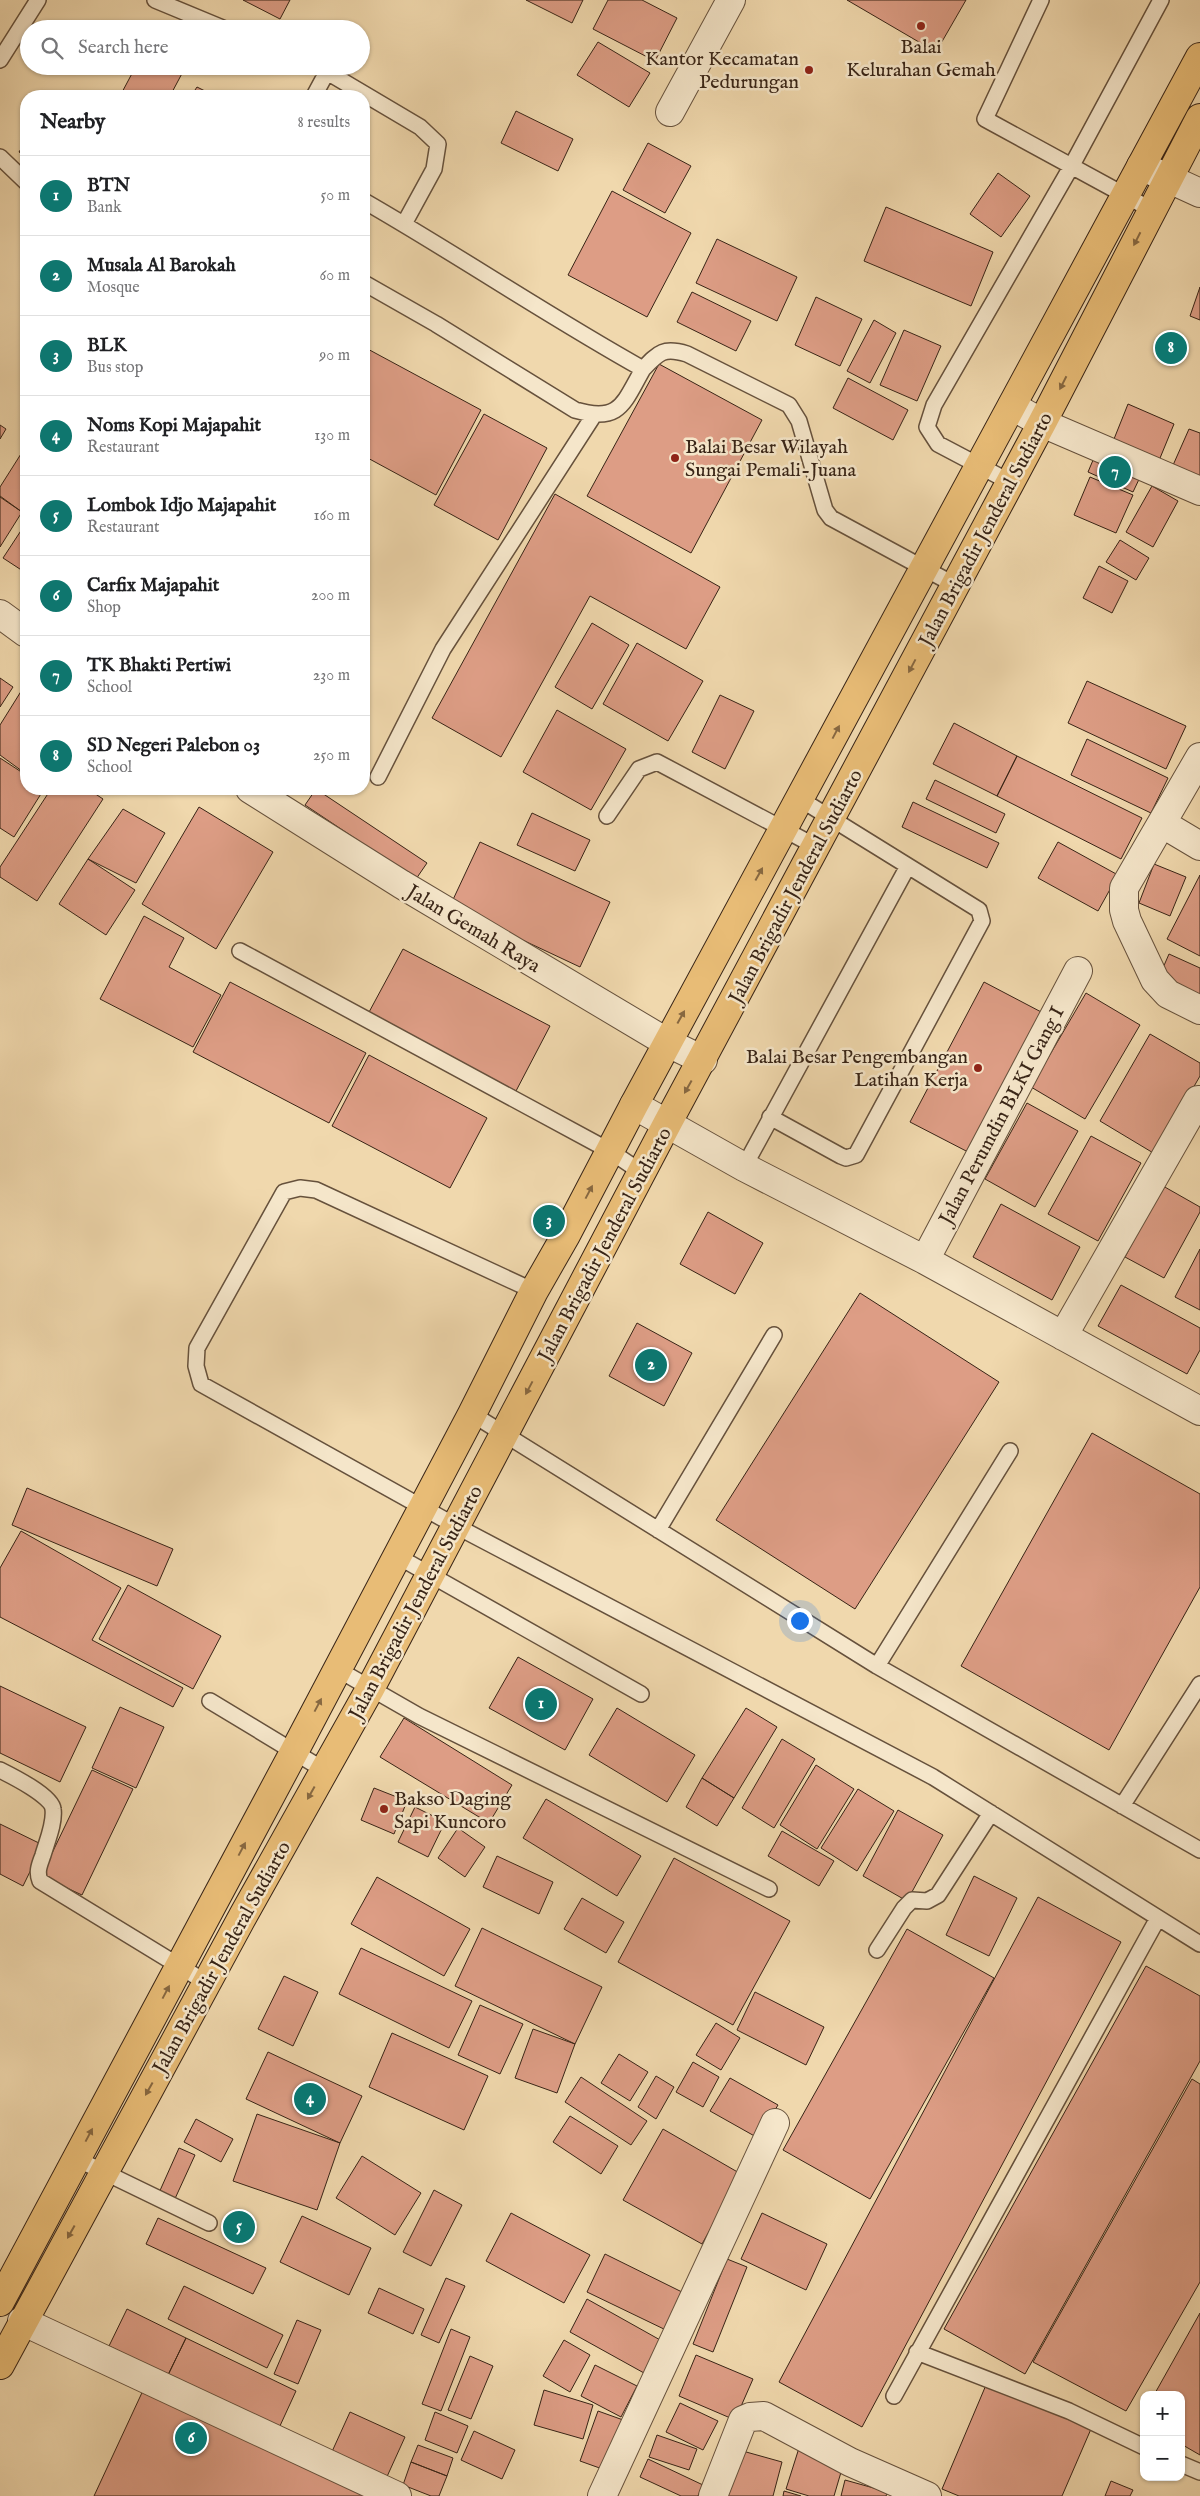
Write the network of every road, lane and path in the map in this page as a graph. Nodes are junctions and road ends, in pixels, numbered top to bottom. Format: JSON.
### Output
{"nodes":[{"id":1,"x":38,"y":0,"type":"edge"},
{"id":2,"x":155,"y":0,"type":"edge"},
{"id":3,"x":731,"y":0,"type":"edge"},
{"id":4,"x":1041,"y":0,"type":"edge"},
{"id":5,"x":1161,"y":0,"type":"edge"},
{"id":6,"x":25,"y":20,"type":"edge"},
{"id":7,"x":203,"y":20,"type":"edge"},
{"id":8,"x":20,"y":28,"type":"edge"},
{"id":9,"x":1200,"y":57,"type":"edge"},
{"id":10,"x":0,"y":60,"type":"edge"},
{"id":11,"x":320,"y":75,"type":"edge"},
{"id":12,"x":334,"y":75,"type":"edge"},
{"id":13,"x":316,"y":90,"type":"edge"},
{"id":14,"x":359,"y":90,"type":"edge"},
{"id":15,"x":370,"y":97,"type":"edge"},
{"id":16,"x":670,"y":112,"type":"dead end"},
{"id":17,"x":1200,"y":118,"type":"edge"},
{"id":18,"x":0,"y":157,"type":"edge"},
{"id":19,"x":1141,"y":166,"type":"junction"},
{"id":20,"x":1071,"y":167,"type":"junction"},
{"id":21,"x":20,"y":176,"type":"edge"},
{"id":22,"x":1168,"y":179,"type":"junction"},
{"id":23,"x":1200,"y":192,"type":"edge"},
{"id":24,"x":1126,"y":194,"type":"junction"},
{"id":25,"x":370,"y":204,"type":"edge"},
{"id":26,"x":1152,"y":210,"type":"junction"},
{"id":27,"x":404,"y":224,"type":"junction"},
{"id":28,"x":370,"y":287,"type":"edge"},
{"id":29,"x":643,"y":369,"type":"junction"},
{"id":30,"x":1012,"y":406,"type":"junction"},
{"id":31,"x":594,"y":415,"type":"junction"},
{"id":32,"x":1042,"y":423,"type":"junction"},
{"id":33,"x":980,"y":466,"type":"junction"},
{"id":34,"x":1010,"y":482,"type":"junction"},
{"id":35,"x":1200,"y":491,"type":"edge"},
{"id":36,"x":925,"y":568,"type":"junction"},
{"id":37,"x":955,"y":585,"type":"junction"},
{"id":38,"x":0,"y":614,"type":"edge"},
{"id":39,"x":20,"y":629,"type":"edge"},
{"id":40,"x":1200,"y":758,"type":"edge"},
{"id":41,"x":378,"y":777,"type":"dead end"},
{"id":42,"x":260,"y":795,"type":"edge"},
{"id":43,"x":800,"y":799,"type":"junction"},
{"id":44,"x":607,"y":816,"type":"dead end"},
{"id":45,"x":832,"y":818,"type":"junction"},
{"id":46,"x":1163,"y":824,"type":"junction"},
{"id":47,"x":784,"y":829,"type":"junction"},
{"id":48,"x":815,"y":846,"type":"junction"},
{"id":49,"x":1200,"y":846,"type":"edge"},
{"id":50,"x":908,"y":866,"type":"junction"},
{"id":51,"x":240,"y":951,"type":"dead end"},
{"id":52,"x":1078,"y":971,"type":"dead end"},
{"id":53,"x":1200,"y":1010,"type":"edge"},
{"id":54,"x":668,"y":1043,"type":"junction"},
{"id":55,"x":703,"y":1060,"type":"junction"},
{"id":56,"x":1198,"y":1100,"type":"dead end"},
{"id":57,"x":634,"y":1105,"type":"junction"},
{"id":58,"x":770,"y":1117,"type":"junction"},
{"id":59,"x":667,"y":1124,"type":"junction"},
{"id":60,"x":610,"y":1151,"type":"junction"},
{"id":61,"x":744,"y":1167,"type":"junction"},
{"id":62,"x":641,"y":1172,"type":"junction"},
{"id":63,"x":925,"y":1260,"type":"junction"},
{"id":64,"x":534,"y":1291,"type":"junction"},
{"id":65,"x":774,"y":1335,"type":"dead end"},
{"id":66,"x":1063,"y":1336,"type":"junction"},
{"id":67,"x":1198,"y":1404,"type":"edge"},
{"id":68,"x":472,"y":1414,"type":"junction"},
{"id":69,"x":504,"y":1434,"type":"junction"},
{"id":70,"x":1010,"y":1451,"type":"dead end"},
{"id":71,"x":423,"y":1506,"type":"junction"},
{"id":72,"x":456,"y":1526,"type":"junction"},
{"id":73,"x":658,"y":1530,"type":"junction"},
{"id":74,"x":397,"y":1556,"type":"junction"},
{"id":75,"x":430,"y":1575,"type":"junction"},
{"id":76,"x":877,"y":1666,"type":"junction"},
{"id":77,"x":337,"y":1670,"type":"junction"},
{"id":78,"x":1200,"y":1684,"type":"edge"},
{"id":79,"x":370,"y":1689,"type":"junction"},
{"id":80,"x":642,"y":1694,"type":"dead end"},
{"id":81,"x":210,"y":1701,"type":"dead end"},
{"id":82,"x":294,"y":1752,"type":"junction"},
{"id":83,"x":0,"y":1770,"type":"edge"},
{"id":84,"x":324,"y":1770,"type":"junction"},
{"id":85,"x":1122,"y":1806,"type":"junction"},
{"id":86,"x":991,"y":1813,"type":"junction"},
{"id":87,"x":1200,"y":1850,"type":"edge"},
{"id":88,"x":769,"y":1889,"type":"dead end"},
{"id":89,"x":216,"y":1898,"type":"junction"},
{"id":90,"x":244,"y":1914,"type":"junction"},
{"id":91,"x":1158,"y":1918,"type":"junction"},
{"id":92,"x":1200,"y":1944,"type":"edge"},
{"id":93,"x":877,"y":1950,"type":"dead end"},
{"id":94,"x":180,"y":1966,"type":"junction"},
{"id":95,"x":207,"y":1983,"type":"junction"},
{"id":96,"x":775,"y":2123,"type":"dead end"},
{"id":97,"x":77,"y":2159,"type":"junction"},
{"id":98,"x":104,"y":2172,"type":"junction"},
{"id":99,"x":209,"y":2223,"type":"dead end"},
{"id":100,"x":0,"y":2302,"type":"edge"},
{"id":101,"x":11,"y":2317,"type":"edge"},
{"id":102,"x":917,"y":2352,"type":"junction"},
{"id":103,"x":0,"y":2365,"type":"edge"},
{"id":104,"x":894,"y":2396,"type":"dead end"},
{"id":105,"x":1140,"y":2445,"type":"edge"},
{"id":106,"x":1185,"y":2466,"type":"edge"},
{"id":107,"x":1200,"y":2472,"type":"edge"},
{"id":108,"x":397,"y":2496,"type":"edge"},
{"id":109,"x":602,"y":2496,"type":"edge"},
{"id":110,"x":714,"y":2496,"type":"edge"},
{"id":111,"x":928,"y":2496,"type":"edge"}],
"edges":[{"from":1,"to":6,"type":"lane"},
{"from":2,"to":7,"type":"lane"},
{"from":3,"to":16,"type":"street"},
{"from":4,"to":20,"type":"lane"},
{"from":5,"to":20,"type":"lane"},
{"from":8,"to":10,"type":"lane"},
{"from":9,"to":19,"type":"main road","name":"Jalan Brigadir Jenderal Sudiarto"},
{"from":11,"to":13,"type":"lane"},
{"from":12,"to":14,"type":"lane"},
{"from":15,"to":27,"type":"lane"},
{"from":17,"to":22,"type":"main road","name":"Jalan Brigadir Jenderal Sudiarto"},
{"from":18,"to":21,"type":"lane"},
{"from":19,"to":22,"type":"street"},
{"from":19,"to":24,"type":"main road","name":"Jalan Brigadir Jenderal Sudiarto"},
{"from":20,"to":24,"type":"lane"},
{"from":20,"to":33,"type":"lane"},
{"from":22,"to":23,"type":"street"},
{"from":22,"to":26,"type":"main road","name":"Jalan Brigadir Jenderal Sudiarto"},
{"from":24,"to":26,"type":"lane"},
{"from":24,"to":30,"type":"main road","name":"Jalan Brigadir Jenderal Sudiarto"},
{"from":25,"to":27,"type":"lane"},
{"from":26,"to":32,"type":"main road","name":"Jalan Brigadir Jenderal Sudiarto","one_way":true},
{"from":27,"to":29,"type":"lane"},
{"from":28,"to":31,"type":"lane"},
{"from":29,"to":31,"type":"lane"},
{"from":29,"to":36,"type":"lane"},
{"from":30,"to":32,"type":"street"},
{"from":30,"to":33,"type":"main road","name":"Jalan Brigadir Jenderal Sudiarto"},
{"from":31,"to":41,"type":"lane"},
{"from":32,"to":34,"type":"main road","name":"Jalan Brigadir Jenderal Sudiarto"},
{"from":32,"to":35,"type":"street"},
{"from":33,"to":34,"type":"lane"},
{"from":33,"to":36,"type":"main road","name":"Jalan Brigadir Jenderal Sudiarto"},
{"from":34,"to":37,"type":"main road","name":"Jalan Brigadir Jenderal Sudiarto"},
{"from":36,"to":37,"type":"lane"},
{"from":43,"to":36,"type":"main road","name":"Jalan Brigadir Jenderal Sudiarto","one_way":true},
{"from":37,"to":45,"type":"main road","name":"Jalan Brigadir Jenderal Sudiarto","one_way":true},
{"from":38,"to":39,"type":"street"},
{"from":40,"to":46,"type":"street"},
{"from":42,"to":54,"type":"street","name":"Jalan Gemah Raya"},
{"from":43,"to":45,"type":"lane"},
{"from":43,"to":47,"type":"main road","name":"Jalan Brigadir Jenderal Sudiarto"},
{"from":44,"to":47,"type":"lane"},
{"from":45,"to":48,"type":"main road","name":"Jalan Brigadir Jenderal Sudiarto"},
{"from":45,"to":50,"type":"lane"},
{"from":46,"to":49,"type":"street"},
{"from":46,"to":53,"type":"street"},
{"from":47,"to":48,"type":"lane"},
{"from":54,"to":47,"type":"main road","name":"Jalan Brigadir Jenderal Sudiarto","one_way":true},
{"from":48,"to":55,"type":"main road","name":"Jalan Brigadir Jenderal Sudiarto"},
{"from":50,"to":58,"type":"lane"},
{"from":50,"to":58,"type":"lane"},
{"from":51,"to":60,"type":"lane"},
{"from":52,"to":63,"type":"street","name":"Jalan Perumdin BLKI Gang I"},
{"from":54,"to":55,"type":"street","name":"Jalan Gemah Raya"},
{"from":54,"to":57,"type":"main road","name":"Jalan Brigadir Jenderal Sudiarto"},
{"from":55,"to":59,"type":"main road","name":"Jalan Brigadir Jenderal Sudiarto","one_way":true},
{"from":56,"to":66,"type":"street"},
{"from":57,"to":59,"type":"street"},
{"from":57,"to":60,"type":"main road","name":"Jalan Brigadir Jenderal Sudiarto"},
{"from":58,"to":61,"type":"lane"},
{"from":59,"to":61,"type":"street"},
{"from":59,"to":62,"type":"main road","name":"Jalan Brigadir Jenderal Sudiarto"},
{"from":60,"to":62,"type":"lane"},
{"from":64,"to":60,"type":"main road","name":"Jalan Brigadir Jenderal Sudiarto","one_way":true},
{"from":61,"to":63,"type":"street"},
{"from":62,"to":69,"type":"main road","name":"Jalan Brigadir Jenderal Sudiarto","one_way":true},
{"from":63,"to":66,"type":"street"},
{"from":64,"to":68,"type":"main road","name":"Jalan Brigadir Jenderal Sudiarto"},
{"from":64,"to":71,"type":"lane"},
{"from":65,"to":73,"type":"lane"},
{"from":66,"to":67,"type":"street"},
{"from":68,"to":69,"type":"lane"},
{"from":68,"to":71,"type":"main road","name":"Jalan Brigadir Jenderal Sudiarto"},
{"from":69,"to":72,"type":"main road","name":"Jalan Brigadir Jenderal Sudiarto"},
{"from":69,"to":73,"type":"lane"},
{"from":70,"to":76,"type":"lane"},
{"from":71,"to":72,"type":"lane"},
{"from":71,"to":74,"type":"main road","name":"Jalan Brigadir Jenderal Sudiarto"},
{"from":72,"to":75,"type":"main road","name":"Jalan Brigadir Jenderal Sudiarto"},
{"from":72,"to":86,"type":"lane"},
{"from":73,"to":76,"type":"lane"},
{"from":74,"to":75,"type":"lane"},
{"from":74,"to":77,"type":"main road","name":"Jalan Brigadir Jenderal Sudiarto"},
{"from":75,"to":79,"type":"main road","name":"Jalan Brigadir Jenderal Sudiarto"},
{"from":75,"to":80,"type":"lane"},
{"from":76,"to":85,"type":"lane"},
{"from":77,"to":79,"type":"lane"},
{"from":82,"to":77,"type":"main road","name":"Jalan Brigadir Jenderal Sudiarto","one_way":true},
{"from":78,"to":85,"type":"lane"},
{"from":79,"to":84,"type":"main road","name":"Jalan Brigadir Jenderal Sudiarto"},
{"from":79,"to":88,"type":"lane"},
{"from":81,"to":82,"type":"lane"},
{"from":82,"to":84,"type":"lane"},
{"from":89,"to":82,"type":"main road","name":"Jalan Brigadir Jenderal Sudiarto","one_way":true},
{"from":83,"to":94,"type":"lane"},
{"from":84,"to":90,"type":"main road","name":"Jalan Brigadir Jenderal Sudiarto","one_way":true},
{"from":85,"to":87,"type":"lane"},
{"from":86,"to":91,"type":"lane"},
{"from":86,"to":93,"type":"lane"},
{"from":89,"to":90,"type":"main road"},
{"from":89,"to":94,"type":"main road","name":"Jalan Brigadir Jenderal Sudiarto"},
{"from":90,"to":95,"type":"main road","name":"Jalan Brigadir Jenderal Sudiarto"},
{"from":91,"to":92,"type":"lane"},
{"from":91,"to":102,"type":"lane"},
{"from":94,"to":95,"type":"lane"},
{"from":97,"to":94,"type":"main road","name":"Jalan Brigadir Jenderal Sudiarto","one_way":true},
{"from":95,"to":98,"type":"main road","name":"Jalan Brigadir Jenderal Sudiarto","one_way":true},
{"from":96,"to":109,"type":"street"},
{"from":97,"to":98,"type":"lane"},
{"from":97,"to":100,"type":"main road","name":"Jalan Brigadir Jenderal Sudiarto"},
{"from":98,"to":99,"type":"lane"},
{"from":98,"to":101,"type":"main road","name":"Jalan Brigadir Jenderal Sudiarto","one_way":true},
{"from":101,"to":103,"type":"main road","name":"Jalan Brigadir Jenderal Sudiarto"},
{"from":101,"to":108,"type":"street"},
{"from":102,"to":104,"type":"lane"},
{"from":102,"to":105,"type":"lane"},
{"from":106,"to":107,"type":"lane"},
{"from":110,"to":111,"type":"street"}]}
